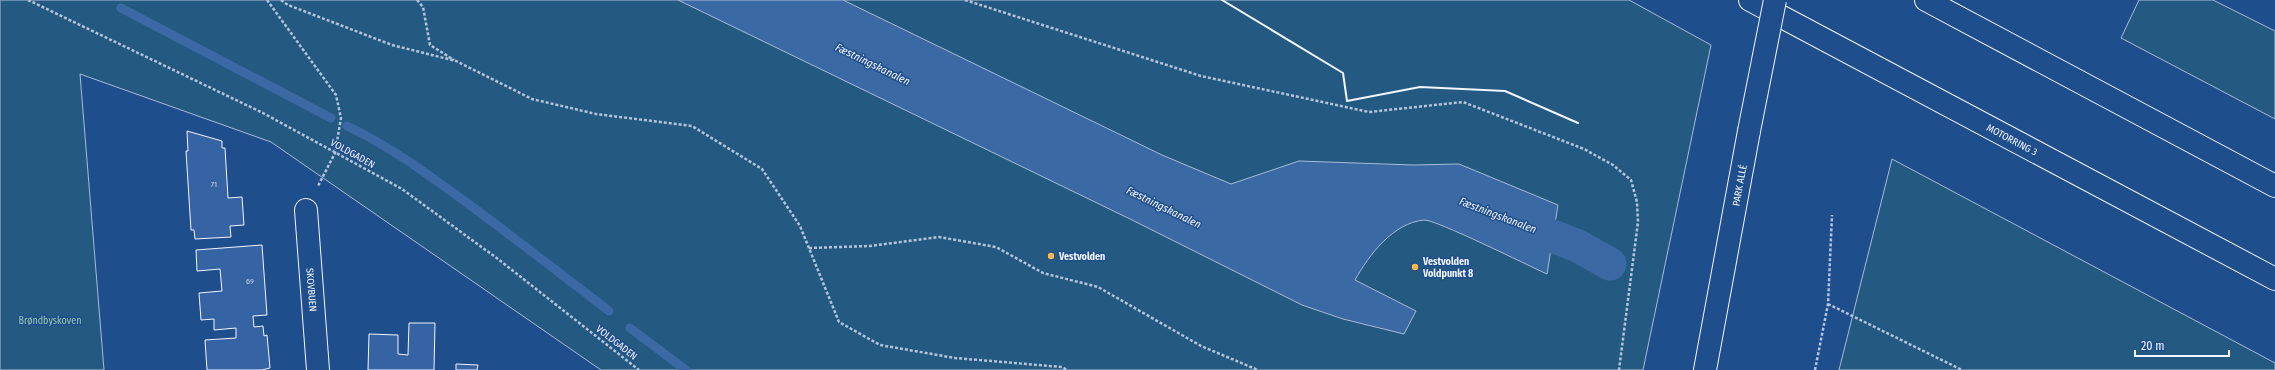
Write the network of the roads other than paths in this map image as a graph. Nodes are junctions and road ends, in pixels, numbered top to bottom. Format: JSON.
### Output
{"nodes":[{"id":1,"x":1750,"y":0,"type":"edge"},
{"id":2,"x":1775,"y":0,"type":"edge"},
{"id":3,"x":1926,"y":0,"type":"edge"},
{"id":4,"x":2275,"y":186,"type":"edge"},
{"id":5,"x":306,"y":210,"type":"road end"},
{"id":6,"x":2275,"y":279,"type":"edge"},
{"id":7,"x":318,"y":370,"type":"edge"},
{"id":8,"x":1705,"y":370,"type":"edge"}],
"edges":[{"from":1,"to":6,"type":"main road","name":"MOTORRING 3"},
{"from":2,"to":8,"type":"main road","name":"PARK ALLÉ","bridge":true},
{"from":3,"to":4,"type":"main road"},
{"from":5,"to":7,"type":"main road","name":"SKOVBUEN"}]}
